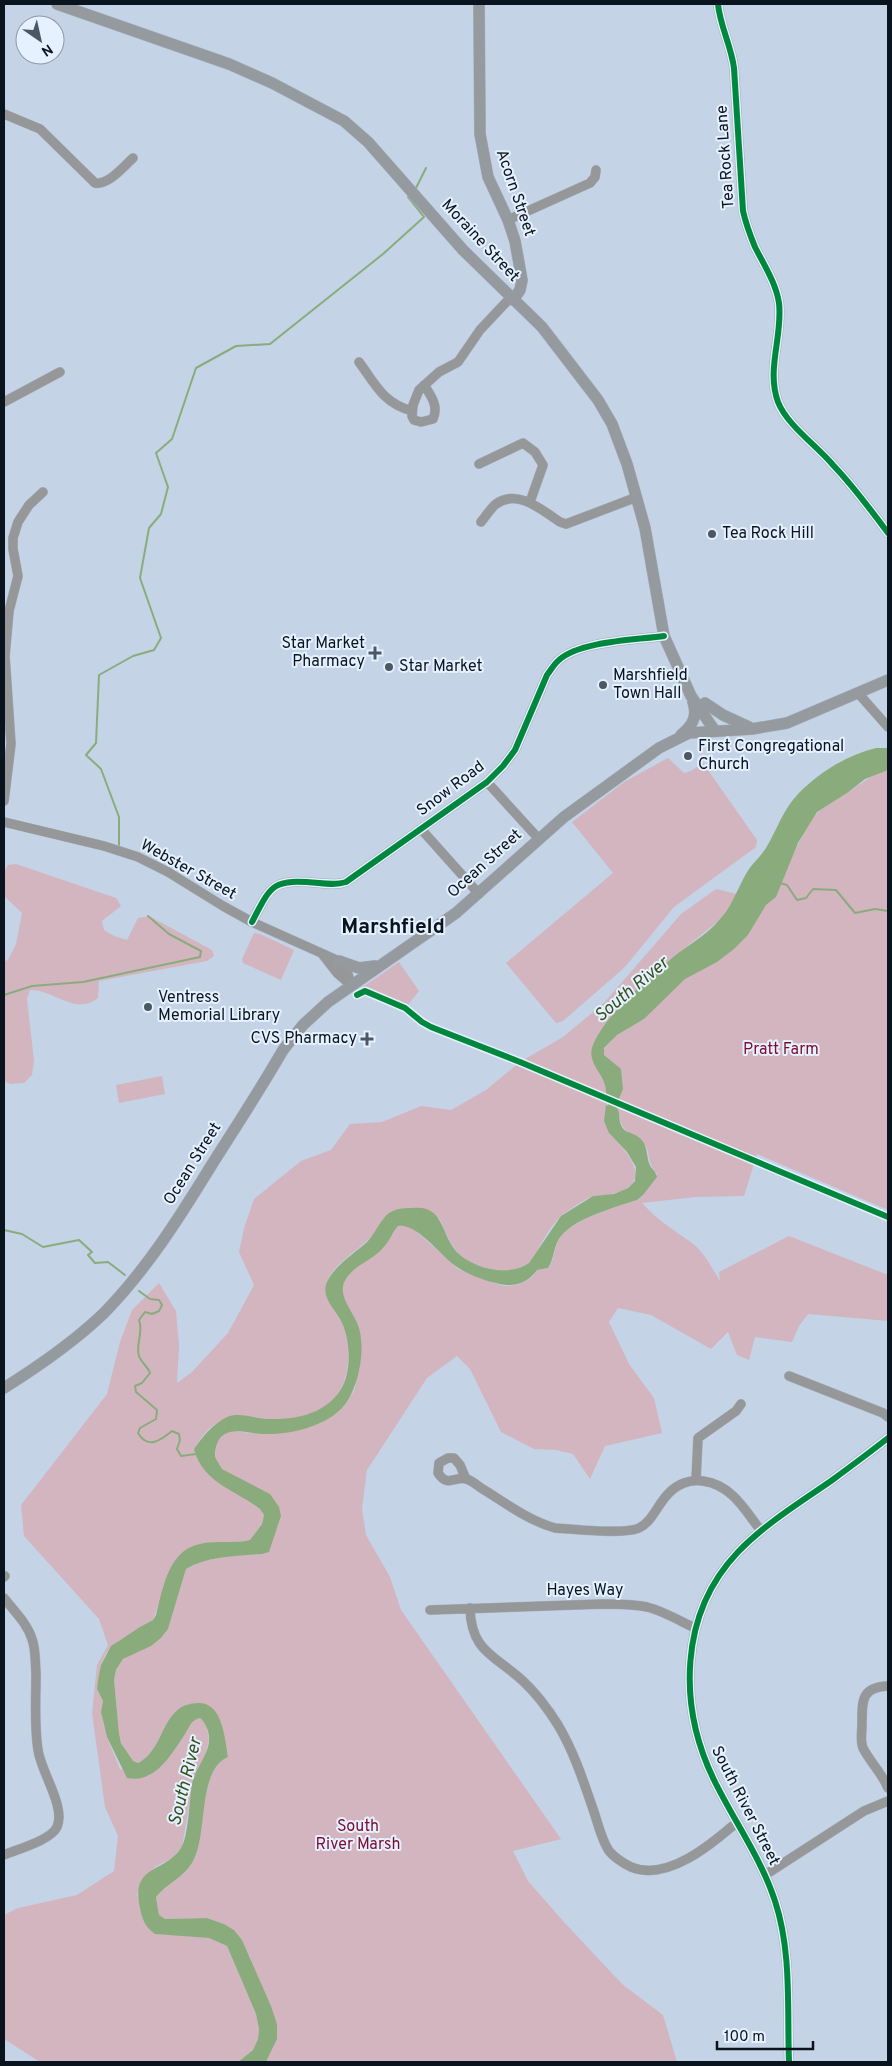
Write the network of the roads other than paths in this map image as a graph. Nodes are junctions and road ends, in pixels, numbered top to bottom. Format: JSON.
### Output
{"nodes":[{"id":1,"x":57,"y":4,"type":"edge"},
{"id":2,"x":479,"y":4,"type":"edge"},
{"id":3,"x":718,"y":4,"type":"edge"},
{"id":4,"x":4,"y":114,"type":"edge"},
{"id":5,"x":133,"y":158,"type":"dead end"},
{"id":6,"x":596,"y":170,"type":"dead end"},
{"id":7,"x":508,"y":220,"type":"junction"},
{"id":8,"x":512,"y":298,"type":"junction"},
{"id":9,"x":359,"y":362,"type":"dead end"},
{"id":10,"x":60,"y":372,"type":"dead end"},
{"id":11,"x":424,"y":385,"type":"junction"},
{"id":12,"x":4,"y":402,"type":"edge"},
{"id":13,"x":412,"y":411,"type":"junction"},
{"id":14,"x":480,"y":464,"type":"dead end"},
{"id":15,"x":43,"y":492,"type":"dead end"},
{"id":16,"x":636,"y":497,"type":"junction"},
{"id":17,"x":530,"y":502,"type":"junction"},
{"id":18,"x":481,"y":522,"type":"dead end"},
{"id":19,"x":888,"y":533,"type":"edge"},
{"id":20,"x":664,"y":636,"type":"junction"},
{"id":21,"x":684,"y":680,"type":"junction"},
{"id":22,"x":888,"y":680,"type":"edge"},
{"id":23,"x":858,"y":693,"type":"junction"},
{"id":24,"x":691,"y":696,"type":"junction"},
{"id":25,"x":705,"y":702,"type":"junction"},
{"id":26,"x":888,"y":727,"type":"edge"},
{"id":27,"x":752,"y":729,"type":"junction"},
{"id":28,"x":715,"y":731,"type":"junction"},
{"id":29,"x":668,"y":743,"type":"junction"},
{"id":30,"x":487,"y":782,"type":"junction"},
{"id":31,"x":4,"y":801,"type":"edge"},
{"id":32,"x":4,"y":822,"type":"edge"},
{"id":33,"x":421,"y":829,"type":"junction"},
{"id":34,"x":538,"y":838,"type":"junction"},
{"id":35,"x":479,"y":894,"type":"junction"},
{"id":36,"x":252,"y":922,"type":"junction"},
{"id":37,"x":322,"y":955,"type":"junction"},
{"id":38,"x":339,"y":961,"type":"junction"},
{"id":39,"x":379,"y":965,"type":"junction"},
{"id":40,"x":350,"y":985,"type":"junction"},
{"id":41,"x":789,"y":1376,"type":"dead end"},
{"id":42,"x":4,"y":1388,"type":"edge"},
{"id":43,"x":741,"y":1404,"type":"dead end"},
{"id":44,"x":888,"y":1417,"type":"edge"},
{"id":45,"x":888,"y":1438,"type":"edge"},
{"id":46,"x":466,"y":1479,"type":"dead end"},
{"id":47,"x":696,"y":1480,"type":"junction"},
{"id":48,"x":761,"y":1532,"type":"junction"},
{"id":49,"x":4,"y":1598,"type":"edge"},
{"id":50,"x":470,"y":1608,"type":"junction"},
{"id":51,"x":430,"y":1610,"type":"dead end"},
{"id":52,"x":695,"y":1628,"type":"junction"},
{"id":53,"x":888,"y":1686,"type":"edge"},
{"id":54,"x":888,"y":1788,"type":"edge"},
{"id":55,"x":888,"y":1800,"type":"edge"},
{"id":56,"x":737,"y":1822,"type":"junction"},
{"id":57,"x":4,"y":1855,"type":"edge"},
{"id":58,"x":765,"y":1875,"type":"junction"},
{"id":59,"x":789,"y":2062,"type":"edge"}],
"edges":[{"from":1,"to":8,"type":"main road","name":"Moraine Street"},
{"from":2,"to":7,"type":"main road","name":"Acorn Street"},
{"from":3,"to":19,"type":"street","name":"Tea Rock Lane"},
{"from":4,"to":5,"type":"street"},
{"from":6,"to":7,"type":"street"},
{"from":7,"to":8,"type":"main road","name":"Acorn Street"},
{"from":8,"to":11,"type":"street"},
{"from":8,"to":16,"type":"main road","name":"Moraine Street"},
{"from":9,"to":13,"type":"street"},
{"from":10,"to":12,"type":"street"},
{"from":11,"to":13,"type":"street"},
{"from":11,"to":13,"type":"street"},
{"from":14,"to":17,"type":"street"},
{"from":15,"to":31,"type":"street"},
{"from":16,"to":17,"type":"street"},
{"from":16,"to":20,"type":"main road","name":"Moraine Street"},
{"from":17,"to":18,"type":"street"},
{"from":20,"to":21,"type":"main road","name":"Moraine Street"},
{"from":20,"to":30,"type":"street","name":"Snow Road"},
{"from":21,"to":24,"type":"main road","name":"Moraine Street"},
{"from":21,"to":25,"type":"main road","name":"Moraine Street"},
{"from":22,"to":23,"type":"main road","name":"Ocean Street"},
{"from":23,"to":26,"type":"street"},
{"from":23,"to":27,"type":"main road","name":"Ocean Street"},
{"from":24,"to":28,"type":"main road","name":"Moraine Street"},
{"from":24,"to":29,"type":"main road"},
{"from":25,"to":27,"type":"main road"},
{"from":25,"to":28,"type":"main road","name":"Moraine Street"},
{"from":27,"to":28,"type":"main road","name":"Ocean Street"},
{"from":28,"to":29,"type":"main road","name":"Ocean Street"},
{"from":29,"to":34,"type":"main road","name":"Ocean Street"},
{"from":30,"to":33,"type":"street","name":"Snow Road"},
{"from":30,"to":34,"type":"street"},
{"from":32,"to":36,"type":"street","name":"Webster Street"},
{"from":33,"to":35,"type":"street"},
{"from":33,"to":36,"type":"street","name":"Snow Road"},
{"from":34,"to":35,"type":"main road","name":"Ocean Street"},
{"from":35,"to":39,"type":"main road","name":"Ocean Street"},
{"from":36,"to":37,"type":"street","name":"Webster Street"},
{"from":37,"to":38,"type":"street","name":"Webster Street"},
{"from":37,"to":40,"type":"street","name":"Webster Street"},
{"from":38,"to":39,"type":"main road"},
{"from":38,"to":40,"type":"street"},
{"from":39,"to":40,"type":"main road","name":"Ocean Street"},
{"from":40,"to":42,"type":"main road","name":"Ocean Street"},
{"from":41,"to":44,"type":"street"},
{"from":43,"to":47,"type":"street"},
{"from":45,"to":48,"type":"street","name":"South River Street"},
{"from":46,"to":47,"type":"street"},
{"from":47,"to":48,"type":"street"},
{"from":48,"to":52,"type":"street","name":"South River Street"},
{"from":49,"to":57,"type":"street"},
{"from":50,"to":51,"type":"street","name":"Hayes Way"},
{"from":50,"to":52,"type":"street","name":"Hayes Way"},
{"from":50,"to":56,"type":"street"},
{"from":52,"to":56,"type":"street","name":"South River Street"},
{"from":53,"to":54,"type":"street"},
{"from":55,"to":58,"type":"street"},
{"from":56,"to":58,"type":"street","name":"South River Street"},
{"from":58,"to":59,"type":"street","name":"South River Street"}]}
